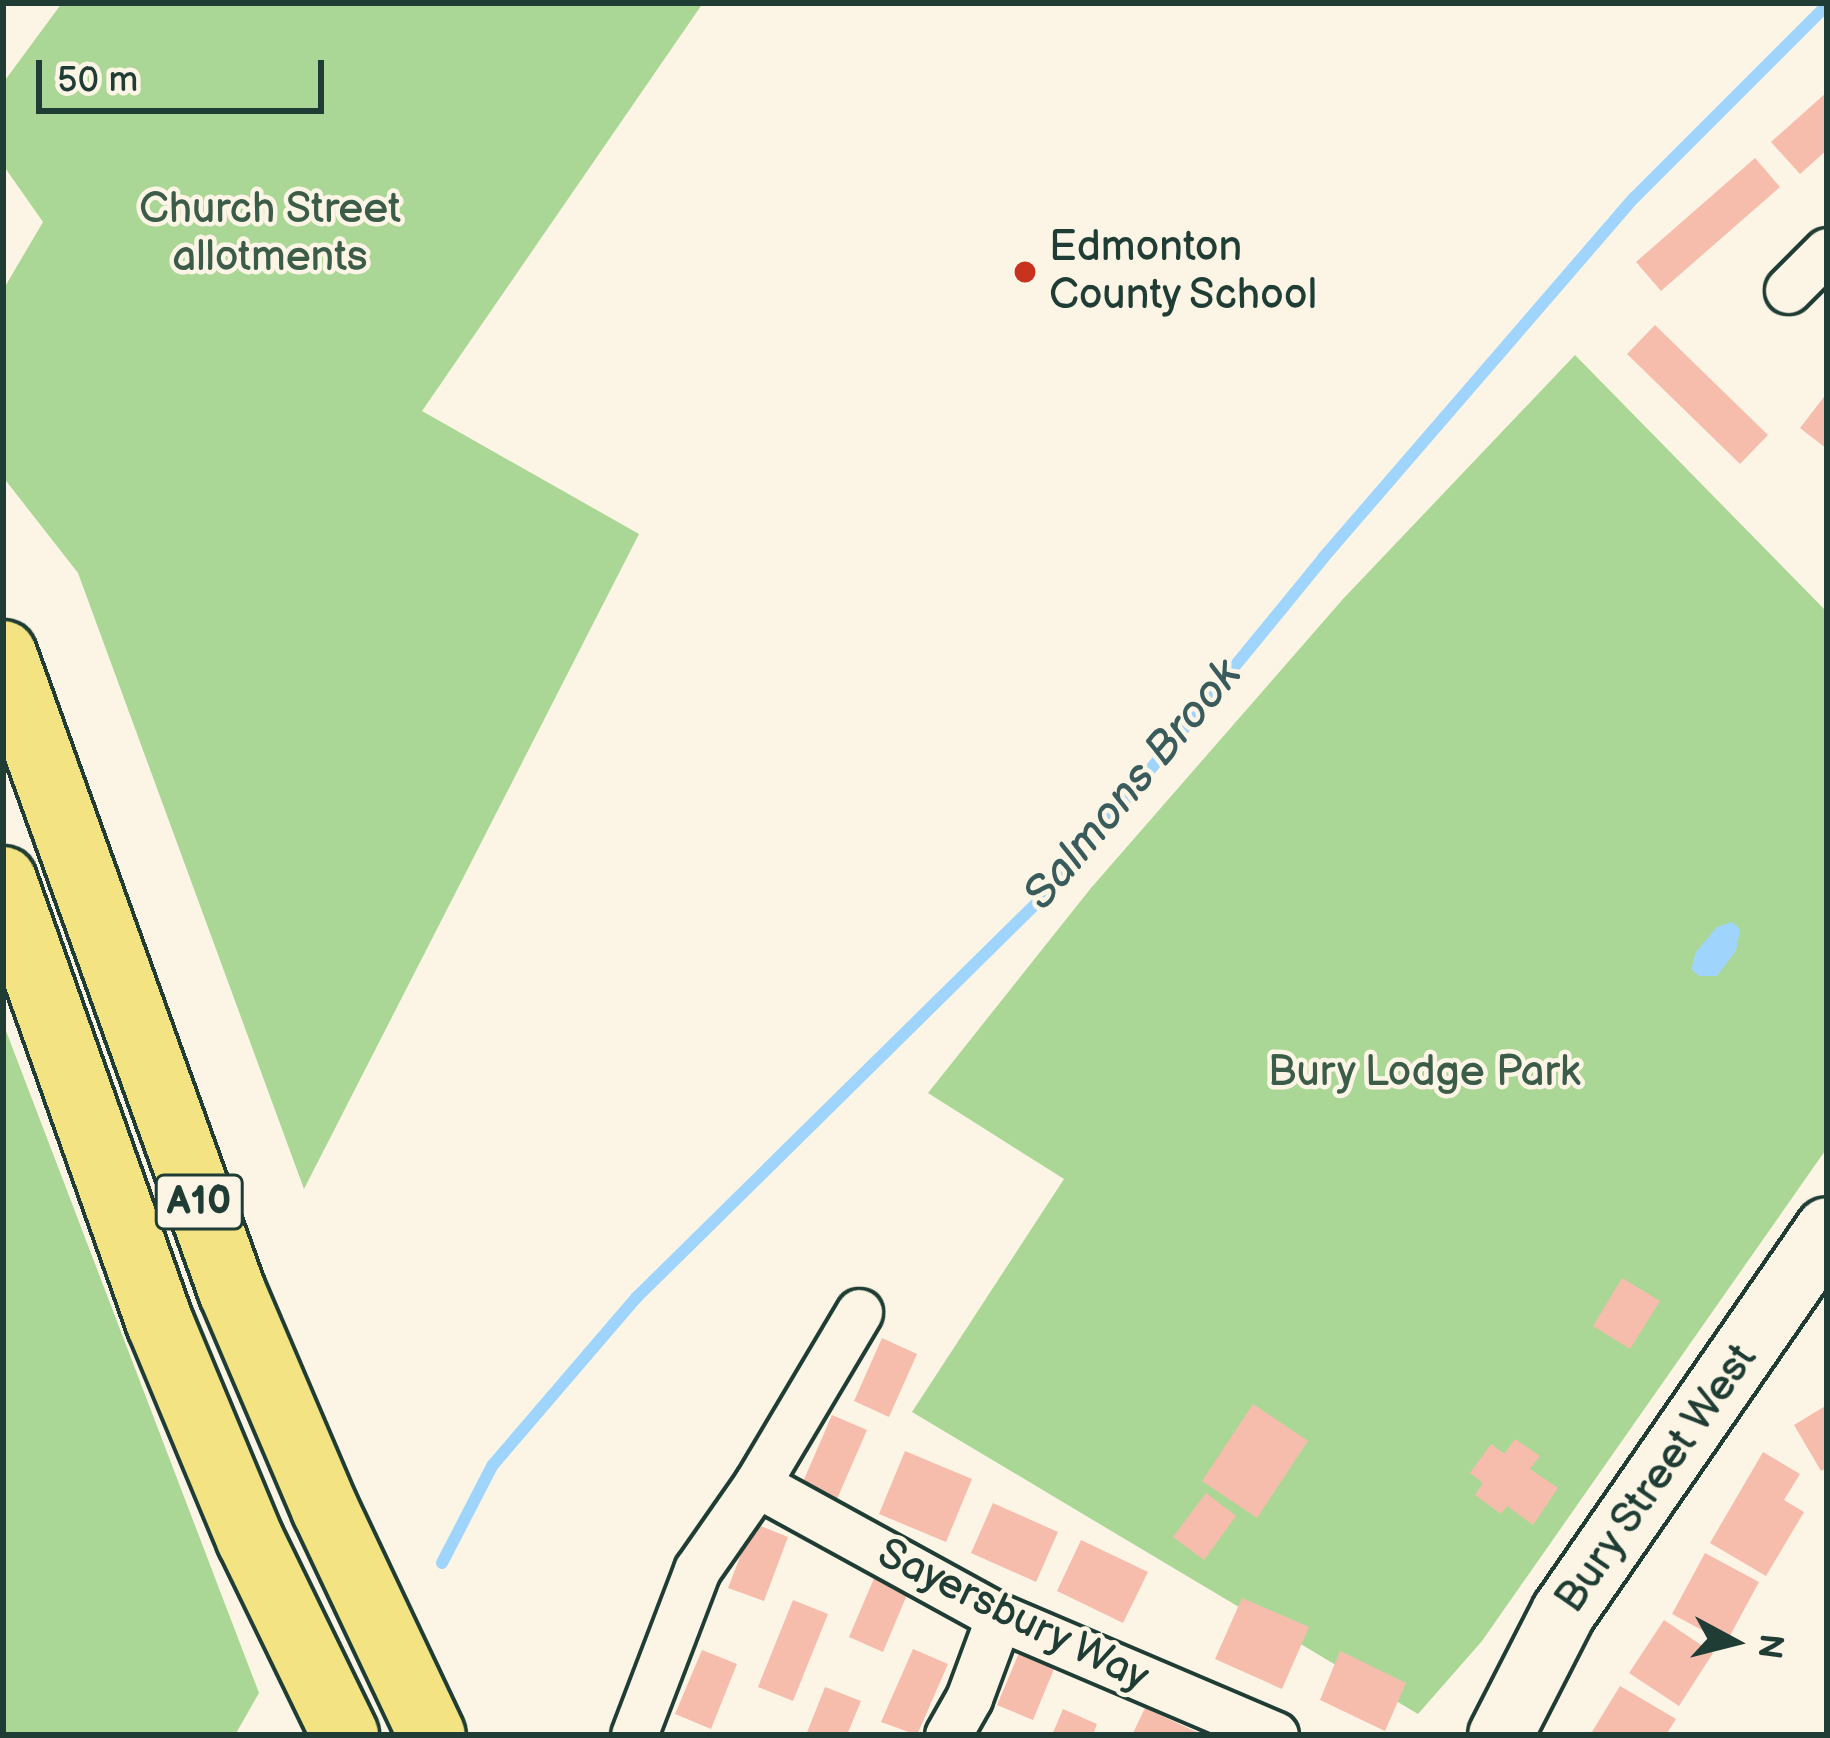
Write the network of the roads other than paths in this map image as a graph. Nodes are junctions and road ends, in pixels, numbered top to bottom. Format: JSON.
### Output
{"nodes":[{"id":1,"x":1827,"y":250,"type":"edge"},
{"id":2,"x":1788,"y":290,"type":"dead end"},
{"id":3,"x":3,"y":654,"type":"edge"},
{"id":4,"x":3,"y":880,"type":"edge"},
{"id":5,"x":1825,"y":1237,"type":"edge"},
{"id":6,"x":859,"y":1312,"type":"dead end"},
{"id":7,"x":757,"y":1484,"type":"junction"},
{"id":8,"x":998,"y":1617,"type":"junction"},
{"id":9,"x":345,"y":1735,"type":"edge"},
{"id":10,"x":432,"y":1735,"type":"edge"},
{"id":11,"x":634,"y":1735,"type":"edge"},
{"id":12,"x":948,"y":1735,"type":"edge"},
{"id":13,"x":1275,"y":1735,"type":"edge"},
{"id":14,"x":1500,"y":1735,"type":"edge"}],
"edges":[{"from":1,"to":2,"type":"street"},
{"from":3,"to":10,"type":"highway","number":"A10"},
{"from":4,"to":9,"type":"highway","number":"A10"},
{"from":5,"to":14,"type":"street","name":"Bury Street West"},
{"from":6,"to":7,"type":"street"},
{"from":7,"to":8,"type":"street","name":"Sayersbury Way"},
{"from":7,"to":11,"type":"street"},
{"from":8,"to":12,"type":"street"},
{"from":8,"to":13,"type":"street","name":"Sayersbury Way"}]}
